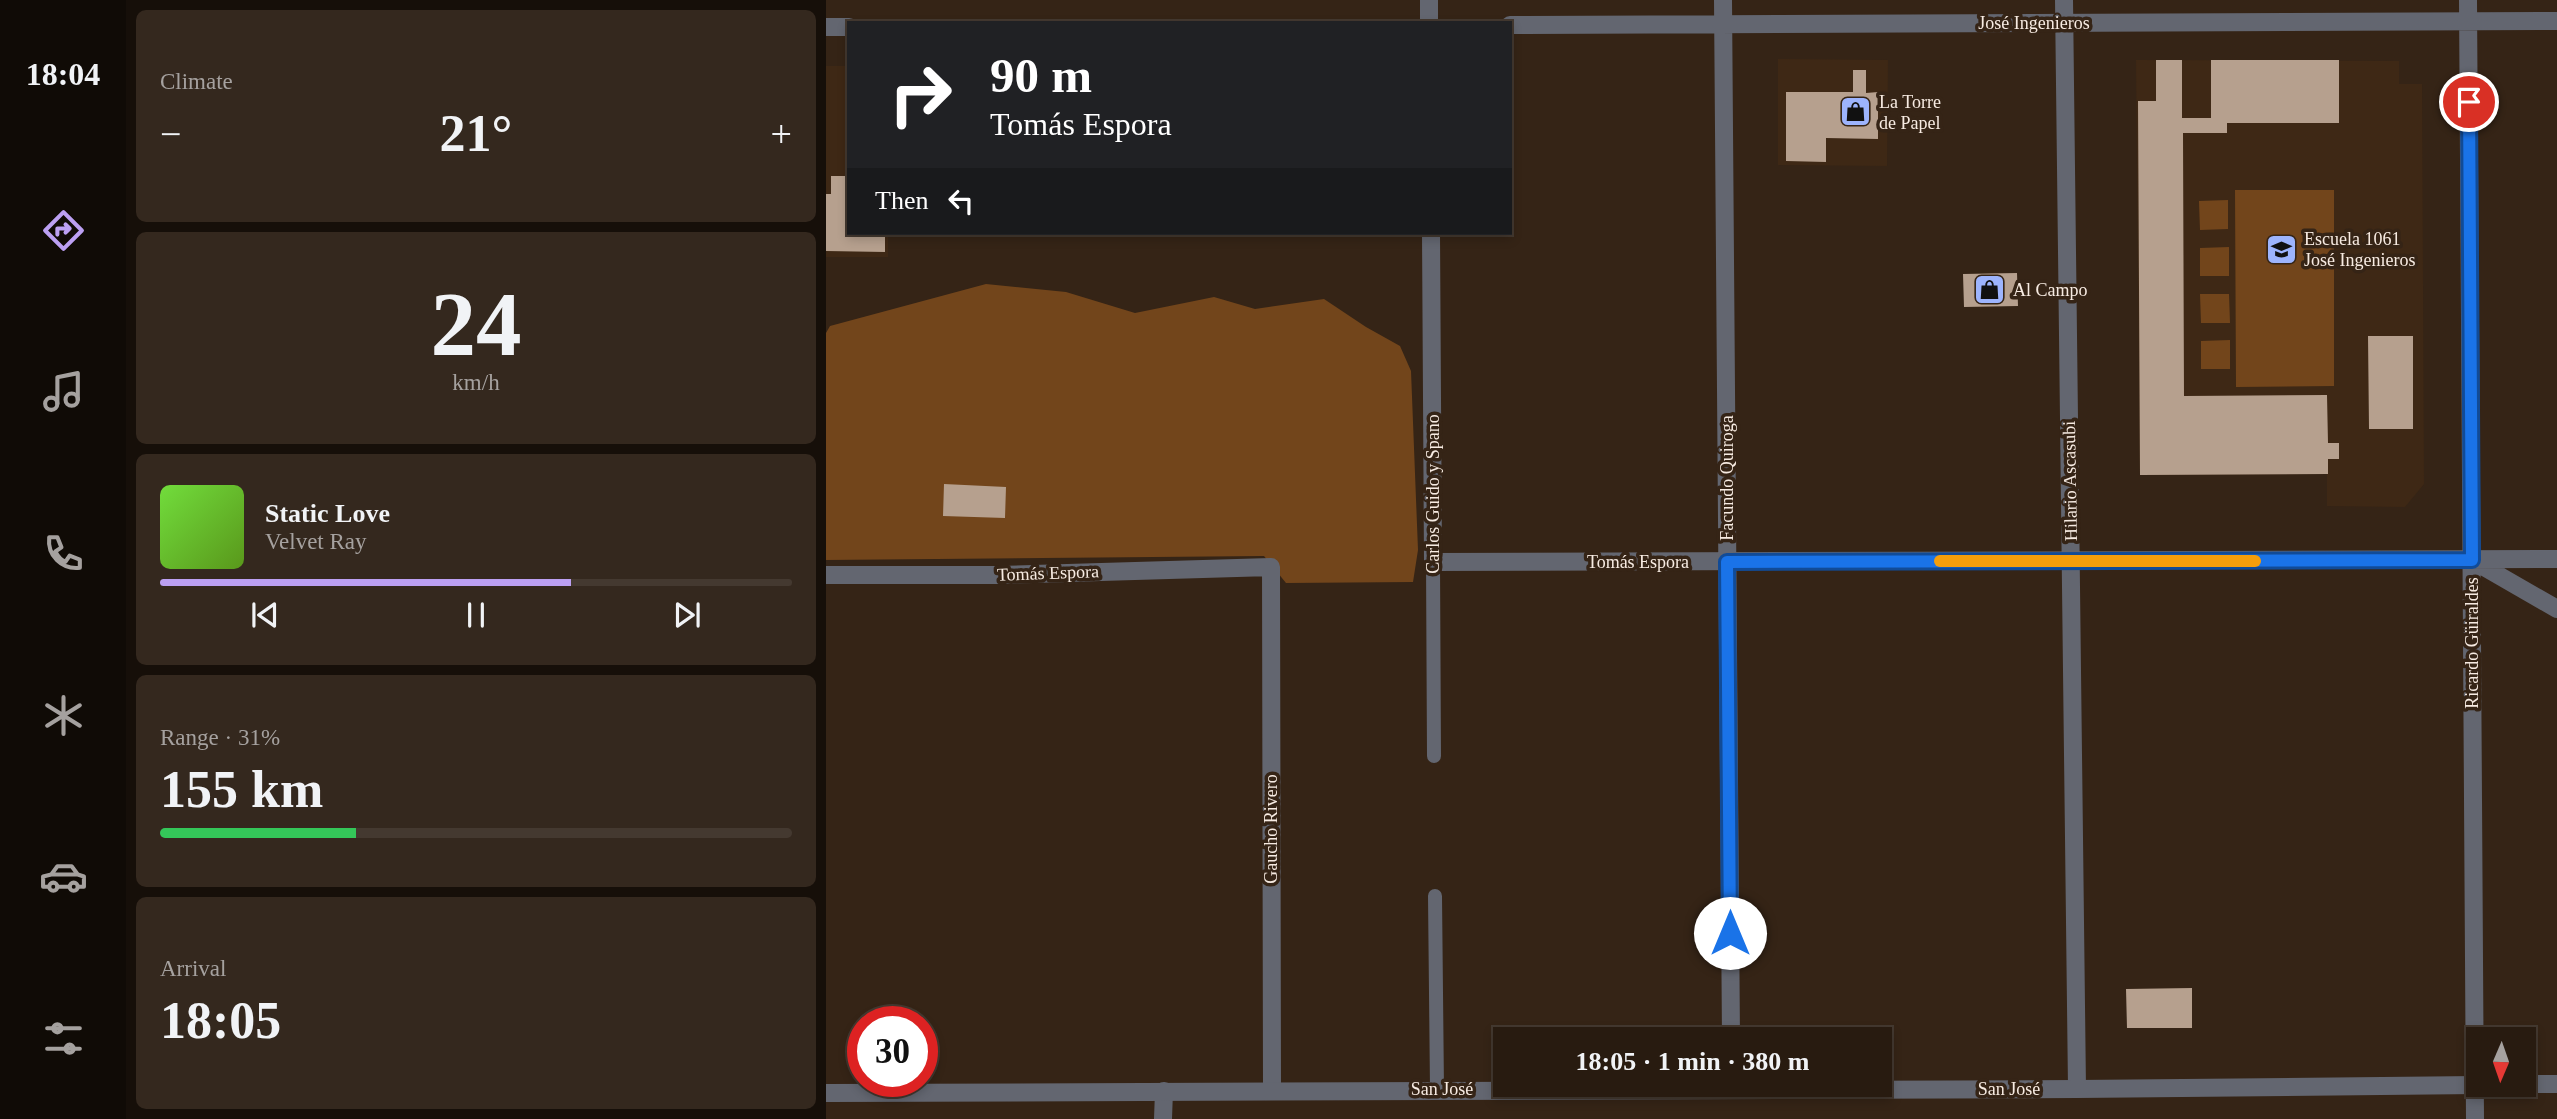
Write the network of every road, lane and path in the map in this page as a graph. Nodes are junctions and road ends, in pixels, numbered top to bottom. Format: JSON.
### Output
{"nodes":[{"id":1,"x":1429,"y":0,"type":"edge"},
{"id":2,"x":1723,"y":0,"type":"edge"},
{"id":3,"x":2064,"y":0,"type":"edge"},
{"id":4,"x":2468,"y":0,"type":"edge"},
{"id":5,"x":1429,"y":21,"type":"edge"},
{"id":6,"x":2469,"y":21,"type":"junction"},
{"id":7,"x":2557,"y":21,"type":"edge"},
{"id":8,"x":2065,"y":23,"type":"junction"},
{"id":9,"x":1724,"y":24,"type":"junction"},
{"id":10,"x":1512,"y":25,"type":"edge"},
{"id":11,"x":826,"y":27,"type":"edge"},
{"id":12,"x":847,"y":27,"type":"edge"},
{"id":13,"x":1431,"y":235,"type":"edge"},
{"id":14,"x":2557,"y":559,"type":"edge"},
{"id":15,"x":2472,"y":560,"type":"junction"},
{"id":16,"x":2071,"y":561,"type":"junction"},
{"id":17,"x":1433,"y":562,"type":"junction"},
{"id":18,"x":1727,"y":562,"type":"junction"},
{"id":19,"x":1270,"y":567,"type":"joint"},
{"id":20,"x":826,"y":575,"type":"edge"},
{"id":21,"x":2557,"y":609,"type":"edge"},
{"id":22,"x":1434,"y":756,"type":"dead end"},
{"id":23,"x":1435,"y":896,"type":"dead end"},
{"id":24,"x":1731,"y":1027,"type":"edge"},
{"id":25,"x":2476,"y":1027,"type":"edge"},
{"id":26,"x":2536,"y":1084,"type":"edge"},
{"id":27,"x":2557,"y":1084,"type":"edge"},
{"id":28,"x":2466,"y":1085,"type":"edge"},
{"id":29,"x":1892,"y":1088,"type":"edge"},
{"id":30,"x":1437,"y":1089,"type":"junction"},
{"id":31,"x":1493,"y":1089,"type":"edge"},
{"id":32,"x":2077,"y":1089,"type":"junction"},
{"id":33,"x":1272,"y":1090,"type":"junction"},
{"id":34,"x":1164,"y":1091,"type":"junction"},
{"id":35,"x":826,"y":1093,"type":"edge"},
{"id":36,"x":2475,"y":1097,"type":"edge"},
{"id":37,"x":1163,"y":1119,"type":"edge"},
{"id":38,"x":2474,"y":1119,"type":"edge"}],
"edges":[{"from":1,"to":5,"type":"street"},
{"from":2,"to":9,"type":"street","name":"Facundo Quiroga"},
{"from":3,"to":8,"type":"street","name":"Hilario Ascasubi"},
{"from":4,"to":6,"type":"street","name":"Ricardo Güiraldes"},
{"from":6,"to":7,"type":"street","name":"José Ingenieros"},
{"from":6,"to":8,"type":"street","name":"José Ingenieros"},
{"from":6,"to":15,"type":"street","name":"Ricardo Güiraldes"},
{"from":8,"to":9,"type":"street","name":"José Ingenieros"},
{"from":8,"to":16,"type":"street","name":"Hilario Ascasubi"},
{"from":9,"to":10,"type":"street","name":"José Ingenieros"},
{"from":9,"to":18,"type":"street","name":"Facundo Quiroga"},
{"from":11,"to":12,"type":"street"},
{"from":13,"to":17,"type":"street","name":"Carlos Guido y Spano"},
{"from":14,"to":15,"type":"street","name":"Tomás Espora"},
{"from":15,"to":16,"type":"street","name":"Tomás Espora"},
{"from":15,"to":21,"type":"street"},
{"from":15,"to":25,"type":"street","name":"Ricardo Güiraldes"},
{"from":16,"to":18,"type":"street","name":"Tomás Espora"},
{"from":16,"to":32,"type":"street","name":"Hilario Ascasubi"},
{"from":17,"to":18,"type":"street","name":"Tomás Espora"},
{"from":17,"to":22,"type":"lane","name":"Carlos Guido y Spano"},
{"from":18,"to":24,"type":"street","name":"Facundo Quiroga"},
{"from":19,"to":20,"type":"street","name":"Tomás Espora"},
{"from":19,"to":33,"type":"street","name":"Gaucho Rivero"},
{"from":23,"to":30,"type":"lane"},
{"from":26,"to":27,"type":"street"},
{"from":28,"to":32,"type":"street","name":"San José"},
{"from":29,"to":32,"type":"street","name":"San José"},
{"from":30,"to":31,"type":"street","name":"San José"},
{"from":30,"to":33,"type":"street","name":"San José"},
{"from":33,"to":34,"type":"street","name":"San José"},
{"from":34,"to":35,"type":"street","name":"San José"},
{"from":34,"to":37,"type":"street"},
{"from":36,"to":38,"type":"street","name":"Ricardo Güiraldes"}]}
